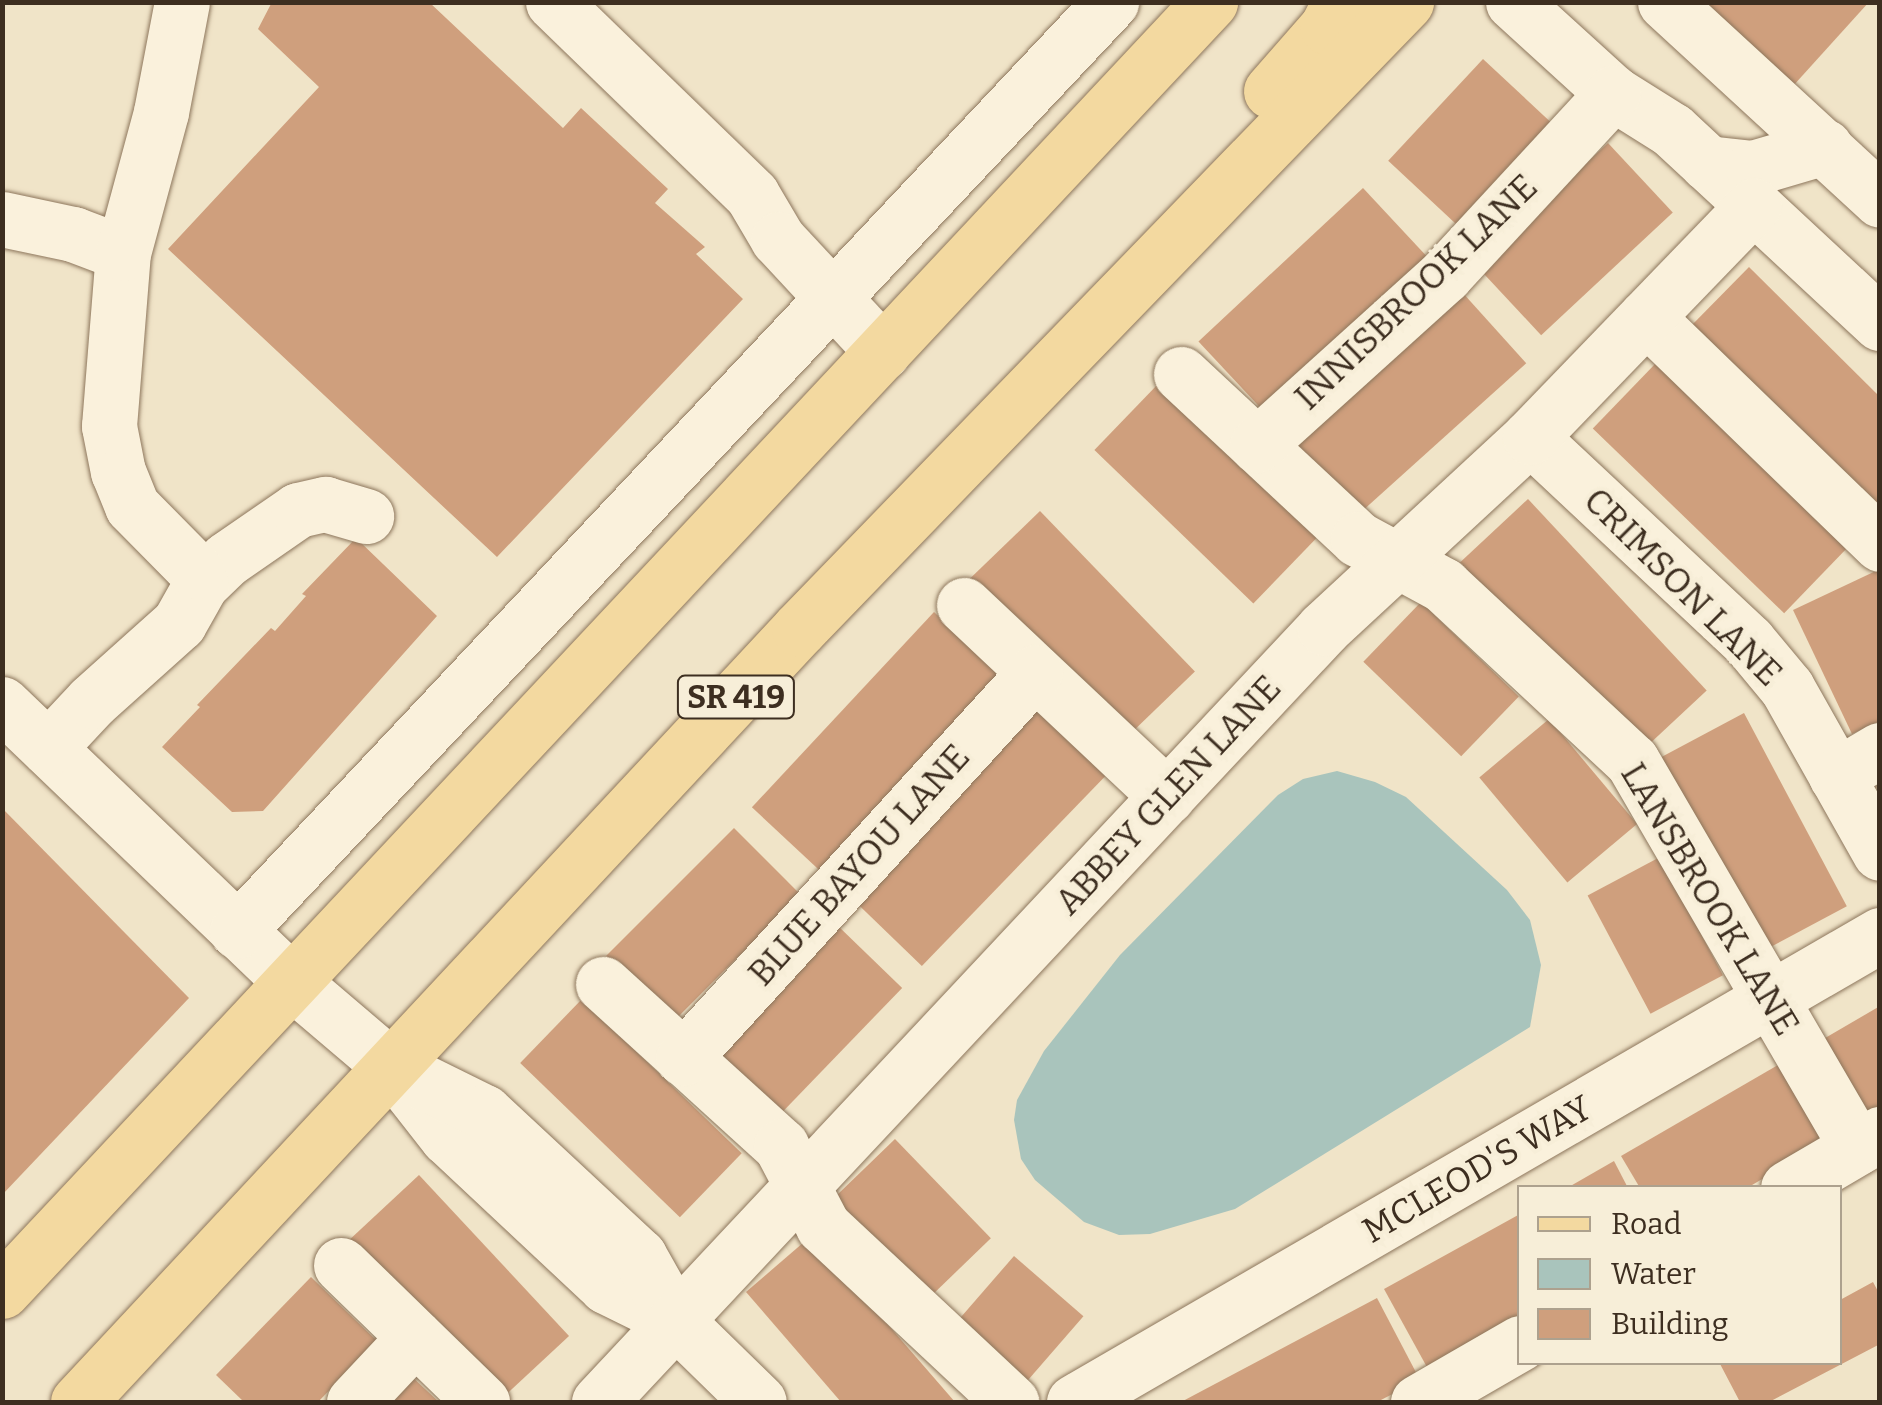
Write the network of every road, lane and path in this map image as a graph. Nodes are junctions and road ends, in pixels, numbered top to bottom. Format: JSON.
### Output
{"nodes":[{"id":1,"x":182,"y":2,"type":"edge"},
{"id":2,"x":553,"y":2,"type":"edge"},
{"id":3,"x":1111,"y":2,"type":"edge"},
{"id":4,"x":1210,"y":2,"type":"edge"},
{"id":5,"x":1340,"y":2,"type":"edge"},
{"id":6,"x":1406,"y":2,"type":"edge"},
{"id":7,"x":1513,"y":2,"type":"edge"},
{"id":8,"x":1665,"y":2,"type":"edge"},
{"id":9,"x":1612,"y":93,"type":"junction"},
{"id":10,"x":1825,"y":147,"type":"junction"},
{"id":11,"x":1706,"y":162,"type":"junction"},
{"id":12,"x":1880,"y":200,"type":"edge"},
{"id":13,"x":1754,"y":205,"type":"junction"},
{"id":14,"x":2,"y":219,"type":"edge"},
{"id":15,"x":123,"y":253,"type":"junction"},
{"id":16,"x":833,"y":298,"type":"junction"},
{"id":17,"x":1646,"y":317,"type":"junction"},
{"id":18,"x":1880,"y":323,"type":"edge"},
{"id":19,"x":883,"y":352,"type":"junction"},
{"id":20,"x":1181,"y":374,"type":"dead end"},
{"id":21,"x":1530,"y":437,"type":"junction"},
{"id":22,"x":1257,"y":445,"type":"junction"},
{"id":23,"x":366,"y":516,"type":"dead end"},
{"id":24,"x":1880,"y":544,"type":"edge"},
{"id":25,"x":1397,"y":560,"type":"junction"},
{"id":26,"x":202,"y":584,"type":"junction"},
{"id":27,"x":964,"y":605,"type":"dead end"},
{"id":28,"x":800,"y":629,"type":"junction"},
{"id":29,"x":1034,"y":672,"type":"junction"},
{"id":30,"x":2,"y":704,"type":"edge"},
{"id":31,"x":48,"y":748,"type":"junction"},
{"id":32,"x":1858,"y":763,"type":"edge"},
{"id":33,"x":1167,"y":796,"type":"junction"},
{"id":34,"x":1880,"y":853,"type":"edge"},
{"id":35,"x":237,"y":931,"type":"junction"},
{"id":36,"x":1880,"y":935,"type":"edge"},
{"id":37,"x":293,"y":983,"type":"junction"},
{"id":38,"x":604,"y":984,"type":"dead end"},
{"id":39,"x":1772,"y":998,"type":"junction"},
{"id":40,"x":683,"y":1058,"type":"junction"},
{"id":41,"x":393,"y":1068,"type":"junction"},
{"id":42,"x":1868,"y":1141,"type":"edge"},
{"id":43,"x":1793,"y":1185,"type":"edge"},
{"id":44,"x":802,"y":1186,"type":"junction"},
{"id":45,"x":341,"y":1265,"type":"dead end"},
{"id":46,"x":2,"y":1291,"type":"edge"},
{"id":47,"x":675,"y":1320,"type":"junction"},
{"id":48,"x":415,"y":1337,"type":"junction"},
{"id":49,"x":1517,"y":1346,"type":"edge"},
{"id":50,"x":78,"y":1402,"type":"edge"},
{"id":51,"x":354,"y":1402,"type":"edge"},
{"id":52,"x":482,"y":1402,"type":"edge"},
{"id":53,"x":599,"y":1402,"type":"edge"},
{"id":54,"x":759,"y":1402,"type":"edge"},
{"id":55,"x":1011,"y":1402,"type":"edge"},
{"id":56,"x":1074,"y":1402,"type":"edge"},
{"id":57,"x":1418,"y":1402,"type":"edge"}],
"edges":[{"from":1,"to":15,"type":"street"},
{"from":2,"to":16,"type":"street"},
{"from":3,"to":16,"type":"street"},
{"from":4,"to":19,"type":"main road"},
{"from":5,"to":28,"type":"main road"},
{"from":6,"to":28,"type":"main road","number":"SR 419"},
{"from":7,"to":9,"type":"street"},
{"from":8,"to":10,"type":"street"},
{"from":9,"to":11,"type":"street"},
{"from":9,"to":22,"type":"street","name":"INNISBROOK LANE"},
{"from":10,"to":11,"type":"street"},
{"from":10,"to":12,"type":"street"},
{"from":11,"to":13,"type":"street"},
{"from":13,"to":17,"type":"street","name":"ABBEY GLEN LANE"},
{"from":13,"to":18,"type":"street"},
{"from":14,"to":15,"type":"street"},
{"from":15,"to":26,"type":"street"},
{"from":16,"to":19,"type":"street"},
{"from":16,"to":35,"type":"street"},
{"from":17,"to":21,"type":"street","name":"ABBEY GLEN LANE"},
{"from":17,"to":24,"type":"street"},
{"from":19,"to":37,"type":"main road"},
{"from":20,"to":22,"type":"street"},
{"from":21,"to":25,"type":"street","name":"ABBEY GLEN LANE"},
{"from":21,"to":32,"type":"street","name":"CRIMSON LANE"},
{"from":22,"to":25,"type":"street"},
{"from":23,"to":26,"type":"street"},
{"from":25,"to":33,"type":"street","name":"ABBEY GLEN LANE"},
{"from":25,"to":39,"type":"street","name":"LANSBROOK LANE"},
{"from":26,"to":31,"type":"street"},
{"from":27,"to":29,"type":"street"},
{"from":28,"to":41,"type":"main road","number":"SR 419"},
{"from":29,"to":33,"type":"street"},
{"from":29,"to":40,"type":"street","name":"BLUE BAYOU LANE"},
{"from":30,"to":31,"type":"street"},
{"from":31,"to":35,"type":"street"},
{"from":32,"to":34,"type":"street","name":"CRIMSON LANE"},
{"from":33,"to":44,"type":"street","name":"ABBEY GLEN LANE"},
{"from":35,"to":37,"type":"street"},
{"from":36,"to":39,"type":"street","name":"MCLEOD'S WAY"},
{"from":37,"to":41,"type":"street"},
{"from":37,"to":46,"type":"main road"},
{"from":38,"to":40,"type":"street"},
{"from":39,"to":42,"type":"street","name":"LANSBROOK LANE"},
{"from":39,"to":56,"type":"street","name":"MCLEOD'S WAY"},
{"from":40,"to":44,"type":"street"},
{"from":41,"to":47,"type":"street"},
{"from":41,"to":50,"type":"main road","number":"SR 419"},
{"from":42,"to":43,"type":"street"},
{"from":44,"to":47,"type":"street","name":"ABBEY GLEN LANE"},
{"from":44,"to":55,"type":"street"},
{"from":45,"to":48,"type":"street"},
{"from":47,"to":53,"type":"street","name":"ABBEY GLEN LANE"},
{"from":47,"to":54,"type":"street"},
{"from":48,"to":51,"type":"street"},
{"from":48,"to":52,"type":"street"},
{"from":49,"to":57,"type":"street"}]}
